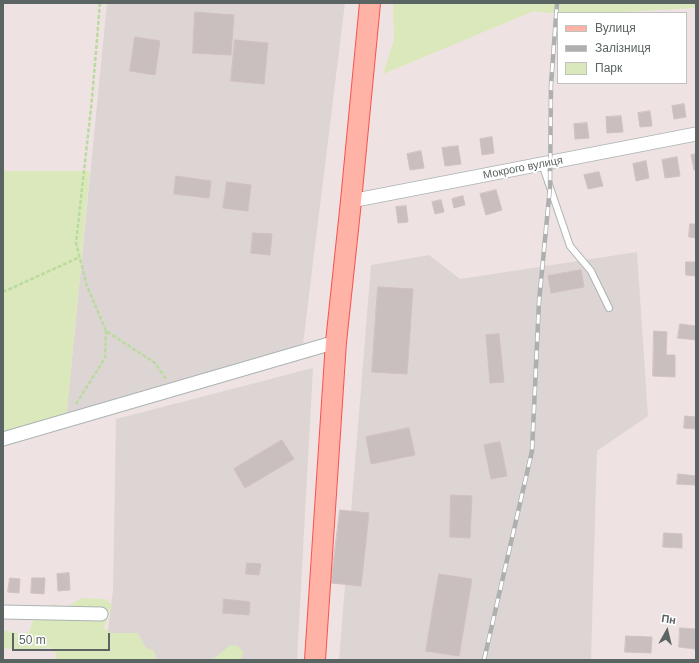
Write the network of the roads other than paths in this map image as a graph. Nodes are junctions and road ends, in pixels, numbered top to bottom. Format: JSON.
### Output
{"nodes":[{"id":1,"x":370,"y":3,"type":"edge"},
{"id":2,"x":696,"y":134,"type":"edge"},
{"id":3,"x":542,"y":164,"type":"junction"},
{"id":4,"x":351,"y":202,"type":"junction"},
{"id":5,"x":609,"y":308,"type":"dead end"},
{"id":6,"x":336,"y":342,"type":"junction"},
{"id":7,"x":3,"y":439,"type":"edge"},
{"id":8,"x":3,"y":612,"type":"edge"},
{"id":9,"x":101,"y":614,"type":"dead end"},
{"id":10,"x":315,"y":660,"type":"edge"}],
"edges":[{"from":1,"to":4,"type":"main road"},
{"from":2,"to":3,"type":"street","name":"Мокрого вулиця"},
{"from":3,"to":4,"type":"street","name":"Мокрого вулиця"},
{"from":3,"to":5,"type":"lane"},
{"from":4,"to":6,"type":"main road"},
{"from":6,"to":7,"type":"street"},
{"from":6,"to":10,"type":"main road"},
{"from":8,"to":9,"type":"street"}]}
